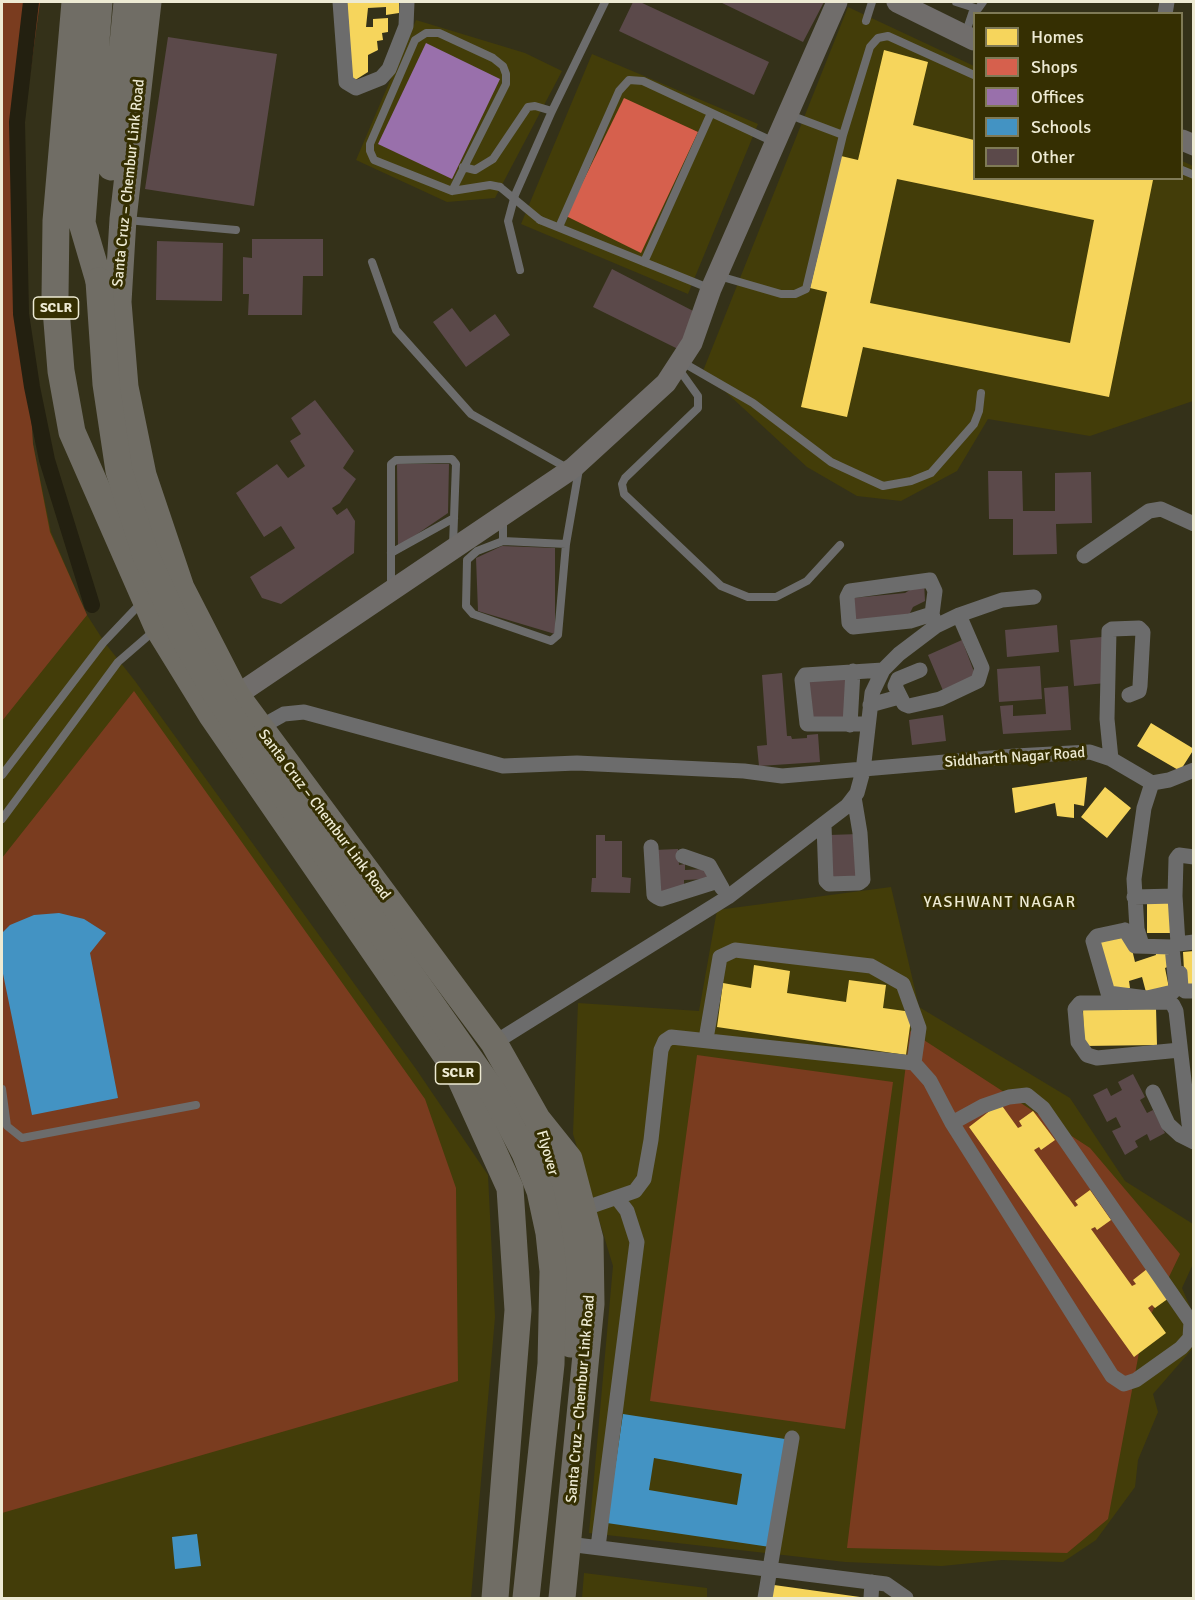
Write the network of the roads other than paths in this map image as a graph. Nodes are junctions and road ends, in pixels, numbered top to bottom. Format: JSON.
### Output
{"nodes":[{"id":1,"x":75,"y":2,"type":"edge"},
{"id":2,"x":99,"y":2,"type":"edge"},
{"id":3,"x":128,"y":2,"type":"edge"},
{"id":4,"x":148,"y":2,"type":"edge"},
{"id":5,"x":340,"y":2,"type":"edge"},
{"id":6,"x":407,"y":2,"type":"edge"},
{"id":7,"x":605,"y":2,"type":"edge"},
{"id":8,"x":837,"y":2,"type":"edge"},
{"id":9,"x":873,"y":2,"type":"edge"},
{"id":10,"x":956,"y":2,"type":"edge"},
{"id":11,"x":983,"y":2,"type":"edge"},
{"id":12,"x":905,"y":3,"type":"edge"},
{"id":13,"x":974,"y":8,"type":"junction"},
{"id":14,"x":973,"y":12,"type":"edge"},
{"id":15,"x":973,"y":15,"type":"edge"},
{"id":16,"x":866,"y":21,"type":"dead end"},
{"id":17,"x":970,"y":37,"type":"edge"},
{"id":18,"x":973,"y":74,"type":"edge"},
{"id":19,"x":552,"y":111,"type":"junction"},
{"id":20,"x":711,"y":113,"type":"junction"},
{"id":21,"x":786,"y":113,"type":"junction"},
{"id":22,"x":843,"y":135,"type":"junction"},
{"id":23,"x":774,"y":142,"type":"junction"},
{"id":24,"x":463,"y":167,"type":"junction"},
{"id":25,"x":452,"y":191,"type":"junction"},
{"id":26,"x":123,"y":219,"type":"junction"},
{"id":27,"x":559,"y":227,"type":"junction"},
{"id":28,"x":236,"y":230,"type":"dead end"},
{"id":29,"x":372,"y":262,"type":"dead end"},
{"id":30,"x":644,"y":262,"type":"junction"},
{"id":31,"x":520,"y":270,"type":"dead end"},
{"id":32,"x":99,"y":281,"type":"junction"},
{"id":33,"x":715,"y":282,"type":"junction"},
{"id":34,"x":679,"y":364,"type":"junction"},
{"id":35,"x":981,"y":393,"type":"dead end"},
{"id":36,"x":575,"y":466,"type":"junction"},
{"id":37,"x":503,"y":515,"type":"junction"},
{"id":38,"x":454,"y":518,"type":"junction"},
{"id":39,"x":1194,"y":524,"type":"edge"},
{"id":40,"x":503,"y":541,"type":"junction"},
{"id":41,"x":566,"y":544,"type":"junction"},
{"id":42,"x":840,"y":545,"type":"dead end"},
{"id":43,"x":453,"y":550,"type":"junction"},
{"id":44,"x":391,"y":553,"type":"junction"},
{"id":45,"x":1084,"y":556,"type":"dead end"},
{"id":46,"x":181,"y":588,"type":"junction"},
{"id":47,"x":391,"y":592,"type":"junction"},
{"id":48,"x":1035,"y":597,"type":"dead end"},
{"id":49,"x":144,"y":600,"type":"junction"},
{"id":50,"x":959,"y":615,"type":"junction"},
{"id":51,"x":934,"y":620,"type":"junction"},
{"id":52,"x":158,"y":628,"type":"junction"},
{"id":53,"x":883,"y":670,"type":"junction"},
{"id":54,"x":920,"y":670,"type":"dead end"},
{"id":55,"x":853,"y":671,"type":"junction"},
{"id":56,"x":236,"y":695,"type":"junction"},
{"id":57,"x":1129,"y":695,"type":"dead end"},
{"id":58,"x":899,"y":697,"type":"junction"},
{"id":59,"x":870,"y":705,"type":"junction"},
{"id":60,"x":211,"y":714,"type":"junction"},
{"id":61,"x":868,"y":724,"type":"junction"},
{"id":62,"x":850,"y":725,"type":"junction"},
{"id":63,"x":259,"y":728,"type":"junction"},
{"id":64,"x":1112,"y":759,"type":"junction"},
{"id":65,"x":1194,"y":770,"type":"edge"},
{"id":66,"x":863,"y":771,"type":"junction"},
{"id":67,"x":2,"y":775,"type":"edge"},
{"id":68,"x":1152,"y":783,"type":"junction"},
{"id":69,"x":854,"y":797,"type":"junction"},
{"id":70,"x":2,"y":819,"type":"edge"},
{"id":71,"x":824,"y":825,"type":"junction"},
{"id":72,"x":651,"y":847,"type":"dead end"},
{"id":73,"x":683,"y":856,"type":"dead end"},
{"id":74,"x":1194,"y":857,"type":"edge"},
{"id":75,"x":718,"y":881,"type":"junction"},
{"id":76,"x":1175,"y":896,"type":"junction"},
{"id":77,"x":728,"y":897,"type":"junction"},
{"id":78,"x":1134,"y":897,"type":"junction"},
{"id":79,"x":1136,"y":917,"type":"junction"},
{"id":80,"x":1127,"y":930,"type":"junction"},
{"id":81,"x":1194,"y":942,"type":"edge"},
{"id":82,"x":1142,"y":945,"type":"junction"},
{"id":83,"x":1183,"y":947,"type":"edge"},
{"id":84,"x":1194,"y":991,"type":"edge"},
{"id":85,"x":706,"y":1039,"type":"junction"},
{"id":86,"x":494,"y":1043,"type":"junction"},
{"id":87,"x":1180,"y":1050,"type":"junction"},
{"id":88,"x":914,"y":1063,"type":"junction"},
{"id":89,"x":2,"y":1089,"type":"edge"},
{"id":90,"x":1153,"y":1092,"type":"dead end"},
{"id":91,"x":196,"y":1105,"type":"dead end"},
{"id":92,"x":537,"y":1119,"type":"junction"},
{"id":93,"x":952,"y":1124,"type":"junction"},
{"id":94,"x":1194,"y":1130,"type":"edge"},
{"id":95,"x":1194,"y":1142,"type":"edge"},
{"id":96,"x":617,"y":1198,"type":"junction"},
{"id":97,"x":583,"y":1209,"type":"junction"},
{"id":98,"x":792,"y":1438,"type":"dead end"},
{"id":99,"x":568,"y":1544,"type":"junction"},
{"id":100,"x":598,"y":1547,"type":"junction"},
{"id":101,"x":770,"y":1568,"type":"junction"},
{"id":102,"x":872,"y":1582,"type":"junction"},
{"id":103,"x":560,"y":1598,"type":"edge"},
{"id":104,"x":495,"y":1599,"type":"edge"},
{"id":105,"x":526,"y":1599,"type":"edge"},
{"id":106,"x":765,"y":1599,"type":"edge"},
{"id":107,"x":871,"y":1599,"type":"edge"},
{"id":108,"x":906,"y":1599,"type":"edge"}],
"edges":[{"from":1,"to":49,"type":"highway","name":"Santa Cruz – Chembur Link Road","number":"SCLR"},
{"from":2,"to":32,"type":"highway"},
{"from":3,"to":32,"type":"highway"},
{"from":4,"to":26,"type":"highway","name":"Santa Cruz – Chembur Link Road","number":"SCLR"},
{"from":5,"to":6,"type":"street"},
{"from":7,"to":19,"type":"lane"},
{"from":8,"to":21,"type":"street"},
{"from":9,"to":16,"type":"lane"},
{"from":10,"to":13,"type":"lane"},
{"from":11,"to":13,"type":"lane"},
{"from":12,"to":17,"type":"street"},
{"from":13,"to":14,"type":"lane"},
{"from":15,"to":17,"type":"lane"},
{"from":18,"to":22,"type":"lane"},
{"from":19,"to":24,"type":"lane"},
{"from":19,"to":31,"type":"lane"},
{"from":20,"to":23,"type":"lane"},
{"from":20,"to":27,"type":"lane"},
{"from":20,"to":30,"type":"lane"},
{"from":21,"to":22,"type":"lane"},
{"from":21,"to":23,"type":"street"},
{"from":22,"to":33,"type":"lane"},
{"from":23,"to":33,"type":"street"},
{"from":24,"to":25,"type":"lane"},
{"from":24,"to":25,"type":"lane"},
{"from":25,"to":27,"type":"lane","bridge":true},
{"from":26,"to":28,"type":"lane"},
{"from":26,"to":46,"type":"highway","name":"Santa Cruz – Chembur Link Road","number":"SCLR"},
{"from":27,"to":30,"type":"lane"},
{"from":29,"to":36,"type":"lane"},
{"from":30,"to":33,"type":"lane"},
{"from":32,"to":105,"type":"highway","bridge":true},
{"from":33,"to":34,"type":"street"},
{"from":34,"to":35,"type":"lane"},
{"from":34,"to":36,"type":"street"},
{"from":34,"to":42,"type":"lane"},
{"from":36,"to":37,"type":"street"},
{"from":36,"to":41,"type":"lane"},
{"from":37,"to":40,"type":"lane"},
{"from":37,"to":43,"type":"street"},
{"from":38,"to":43,"type":"lane"},
{"from":38,"to":44,"type":"lane"},
{"from":38,"to":44,"type":"lane"},
{"from":39,"to":45,"type":"street"},
{"from":40,"to":41,"type":"lane"},
{"from":40,"to":41,"type":"lane"},
{"from":43,"to":47,"type":"street"},
{"from":44,"to":47,"type":"lane"},
{"from":46,"to":49,"type":"lane"},
{"from":46,"to":52,"type":"lane"},
{"from":46,"to":56,"type":"highway","name":"Santa Cruz – Chembur Link Road","number":"SCLR"},
{"from":47,"to":56,"type":"street"},
{"from":48,"to":50,"type":"street"},
{"from":49,"to":52,"type":"highway","name":"Santa Cruz – Chembur Link Road","number":"SCLR"},
{"from":49,"to":67,"type":"lane"},
{"from":50,"to":51,"type":"street"},
{"from":50,"to":58,"type":"street"},
{"from":51,"to":51,"type":"street"},
{"from":51,"to":53,"type":"street"},
{"from":52,"to":60,"type":"highway","name":"Santa Cruz – Chembur Link Road","number":"SCLR"},
{"from":52,"to":70,"type":"lane"},
{"from":53,"to":55,"type":"street"},
{"from":53,"to":59,"type":"street"},
{"from":54,"to":58,"type":"street"},
{"from":55,"to":62,"type":"street"},
{"from":55,"to":62,"type":"street"},
{"from":56,"to":60,"type":"street"},
{"from":56,"to":63,"type":"highway","name":"Santa Cruz – Chembur Link Road","number":"SCLR"},
{"from":57,"to":64,"type":"street"},
{"from":58,"to":59,"type":"street"},
{"from":59,"to":61,"type":"street"},
{"from":60,"to":104,"type":"highway","name":"Santa Cruz – Chembur Link Road","number":"SCLR"},
{"from":61,"to":62,"type":"street"},
{"from":61,"to":66,"type":"street"},
{"from":63,"to":66,"type":"street","name":"Siddharth Nagar Road"},
{"from":63,"to":86,"type":"highway","name":"Santa Cruz – Chembur Link Road","number":"SCLR"},
{"from":64,"to":66,"type":"street","name":"Siddharth Nagar Road"},
{"from":64,"to":68,"type":"street","name":"Siddharth Nagar Road"},
{"from":65,"to":68,"type":"street"},
{"from":66,"to":69,"type":"street"},
{"from":68,"to":78,"type":"street"},
{"from":69,"to":71,"type":"street"},
{"from":69,"to":71,"type":"street"},
{"from":71,"to":77,"type":"street"},
{"from":72,"to":75,"type":"street"},
{"from":73,"to":75,"type":"street"},
{"from":74,"to":76,"type":"street"},
{"from":75,"to":77,"type":"street"},
{"from":76,"to":78,"type":"street"},
{"from":76,"to":83,"type":"street"},
{"from":77,"to":86,"type":"street"},
{"from":78,"to":79,"type":"street"},
{"from":79,"to":80,"type":"street"},
{"from":79,"to":82,"type":"street"},
{"from":80,"to":82,"type":"street"},
{"from":80,"to":82,"type":"street"},
{"from":81,"to":83,"type":"street"},
{"from":83,"to":84,"type":"street"},
{"from":85,"to":88,"type":"street"},
{"from":85,"to":88,"type":"street"},
{"from":85,"to":96,"type":"street"},
{"from":86,"to":92,"type":"highway","name":"Santa Cruz – Chembur Link Road","number":"SCLR"},
{"from":87,"to":87,"type":"street"},
{"from":87,"to":94,"type":"street"},
{"from":88,"to":93,"type":"street"},
{"from":89,"to":91,"type":"lane"},
{"from":90,"to":95,"type":"street"},
{"from":92,"to":97,"type":"highway","name":"Santa Cruz – Chembur Link Road","number":"SCLR"},
{"from":92,"to":103,"type":"highway","name":"Flyover"},
{"from":93,"to":93,"type":"street"},
{"from":96,"to":97,"type":"street"},
{"from":96,"to":100,"type":"street"},
{"from":97,"to":99,"type":"highway","name":"Santa Cruz – Chembur Link Road","number":"SCLR"},
{"from":98,"to":101,"type":"street"},
{"from":99,"to":100,"type":"street"},
{"from":99,"to":103,"type":"highway","name":"Santa Cruz – Chembur Link Road","number":"SCLR"},
{"from":100,"to":101,"type":"street"},
{"from":101,"to":102,"type":"street"},
{"from":101,"to":106,"type":"street"},
{"from":102,"to":107,"type":"street"},
{"from":102,"to":108,"type":"street"}]}
